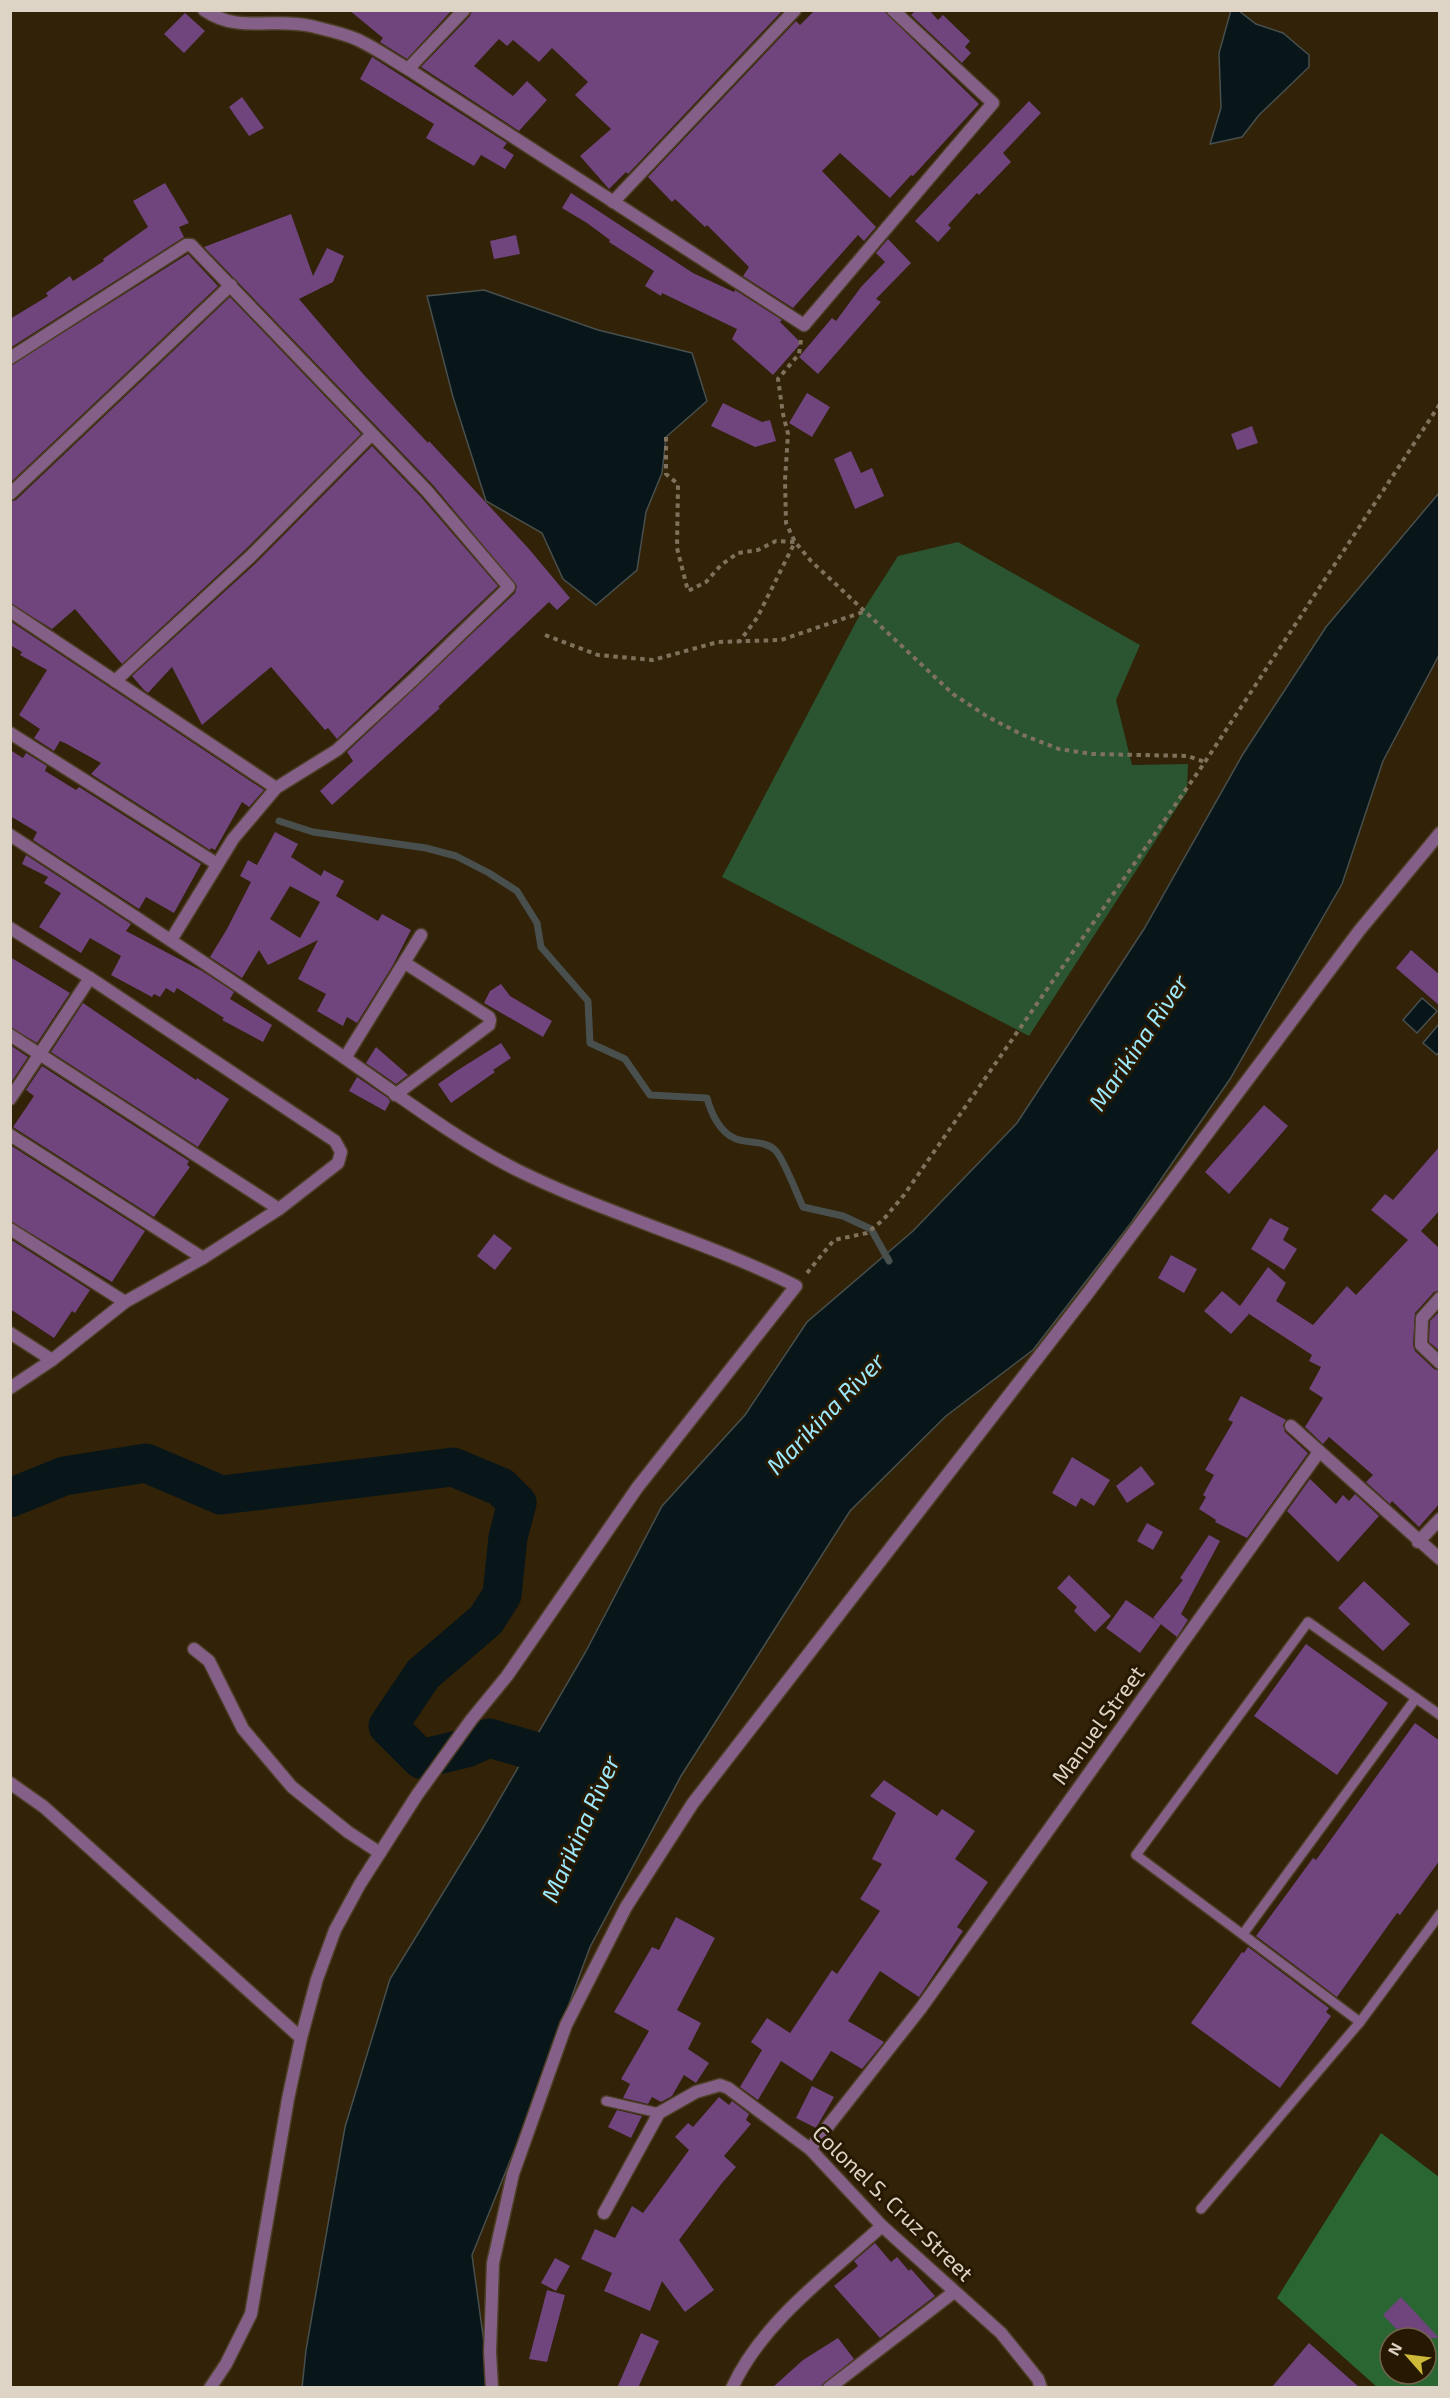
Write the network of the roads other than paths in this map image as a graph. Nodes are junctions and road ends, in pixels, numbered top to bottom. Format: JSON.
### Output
{"nodes":[{"id":1,"x":204,"y":10,"type":"edge"},
{"id":2,"x":464,"y":10,"type":"edge"},
{"id":3,"x":795,"y":10,"type":"edge"},
{"id":4,"x":893,"y":10,"type":"edge"},
{"id":5,"x":408,"y":69,"type":"junction"},
{"id":6,"x":613,"y":202,"type":"junction"},
{"id":7,"x":231,"y":285,"type":"junction"},
{"id":8,"x":10,"y":358,"type":"edge"},
{"id":9,"x":371,"y":435,"type":"junction"},
{"id":10,"x":10,"y":494,"type":"edge"},
{"id":11,"x":10,"y":611,"type":"edge"},
{"id":12,"x":115,"y":681,"type":"junction"},
{"id":13,"x":10,"y":733,"type":"edge"},
{"id":14,"x":276,"y":788,"type":"junction"},
{"id":15,"x":1440,"y":833,"type":"edge"},
{"id":16,"x":10,"y":835,"type":"edge"},
{"id":17,"x":217,"y":864,"type":"junction"},
{"id":18,"x":10,"y":928,"type":"edge"},
{"id":19,"x":421,"y":935,"type":"dead end"},
{"id":20,"x":171,"y":940,"type":"junction"},
{"id":21,"x":405,"y":963,"type":"junction"},
{"id":22,"x":90,"y":978,"type":"junction"},
{"id":23,"x":10,"y":1035,"type":"edge"},
{"id":24,"x":40,"y":1054,"type":"junction"},
{"id":25,"x":345,"y":1058,"type":"junction"},
{"id":26,"x":395,"y":1095,"type":"junction"},
{"id":27,"x":10,"y":1099,"type":"edge"},
{"id":28,"x":10,"y":1135,"type":"edge"},
{"id":29,"x":279,"y":1209,"type":"junction"},
{"id":30,"x":10,"y":1229,"type":"edge"},
{"id":31,"x":204,"y":1258,"type":"junction"},
{"id":32,"x":1440,"y":1298,"type":"edge"},
{"id":33,"x":125,"y":1302,"type":"junction"},
{"id":34,"x":10,"y":1333,"type":"edge"},
{"id":35,"x":52,"y":1360,"type":"junction"},
{"id":36,"x":1440,"y":1363,"type":"edge"},
{"id":37,"x":10,"y":1388,"type":"edge"},
{"id":38,"x":1291,"y":1425,"type":"dead end"},
{"id":39,"x":1318,"y":1452,"type":"junction"},
{"id":40,"x":1440,"y":1519,"type":"edge"},
{"id":41,"x":1418,"y":1542,"type":"junction"},
{"id":42,"x":1440,"y":1559,"type":"edge"},
{"id":43,"x":194,"y":1649,"type":"dead end"},
{"id":44,"x":1416,"y":1698,"type":"junction"},
{"id":45,"x":1440,"y":1715,"type":"edge"},
{"id":46,"x":10,"y":1783,"type":"edge"},
{"id":47,"x":380,"y":1853,"type":"junction"},
{"id":48,"x":1440,"y":1914,"type":"edge"},
{"id":49,"x":1243,"y":1934,"type":"junction"},
{"id":50,"x":1360,"y":2022,"type":"junction"},
{"id":51,"x":301,"y":2038,"type":"junction"},
{"id":52,"x":606,"y":2101,"type":"dead end"},
{"id":53,"x":659,"y":2113,"type":"junction"},
{"id":54,"x":810,"y":2149,"type":"junction"},
{"id":55,"x":1201,"y":2209,"type":"dead end"},
{"id":56,"x":604,"y":2213,"type":"dead end"},
{"id":57,"x":882,"y":2226,"type":"junction"},
{"id":58,"x":954,"y":2292,"type":"junction"},
{"id":59,"x":210,"y":2388,"type":"edge"},
{"id":60,"x":492,"y":2388,"type":"edge"},
{"id":61,"x":732,"y":2388,"type":"edge"},
{"id":62,"x":829,"y":2388,"type":"edge"},
{"id":63,"x":1041,"y":2388,"type":"edge"}],
"edges":[{"from":1,"to":5,"type":"street"},
{"from":2,"to":5,"type":"street"},
{"from":3,"to":6,"type":"street"},
{"from":4,"to":6,"type":"street"},
{"from":5,"to":6,"type":"street"},
{"from":7,"to":8,"type":"street"},
{"from":7,"to":9,"type":"street"},
{"from":7,"to":10,"type":"street"},
{"from":9,"to":12,"type":"street"},
{"from":9,"to":14,"type":"street"},
{"from":11,"to":12,"type":"street"},
{"from":12,"to":14,"type":"street"},
{"from":13,"to":17,"type":"street"},
{"from":14,"to":17,"type":"street"},
{"from":15,"to":60,"type":"street"},
{"from":16,"to":20,"type":"street"},
{"from":17,"to":20,"type":"street"},
{"from":18,"to":22,"type":"street"},
{"from":19,"to":21,"type":"street"},
{"from":20,"to":25,"type":"street"},
{"from":21,"to":25,"type":"street"},
{"from":21,"to":26,"type":"street"},
{"from":22,"to":24,"type":"street"},
{"from":22,"to":29,"type":"street"},
{"from":23,"to":24,"type":"street"},
{"from":24,"to":27,"type":"street"},
{"from":24,"to":29,"type":"street"},
{"from":25,"to":26,"type":"street"},
{"from":26,"to":47,"type":"street"},
{"from":28,"to":31,"type":"street"},
{"from":29,"to":31,"type":"street"},
{"from":30,"to":33,"type":"street"},
{"from":31,"to":33,"type":"street"},
{"from":32,"to":36,"type":"street"},
{"from":33,"to":35,"type":"street"},
{"from":34,"to":35,"type":"street"},
{"from":35,"to":37,"type":"street"},
{"from":38,"to":39,"type":"street"},
{"from":39,"to":41,"type":"street"},
{"from":39,"to":54,"type":"street","name":"Manuel Street"},
{"from":40,"to":41,"type":"street"},
{"from":41,"to":42,"type":"street"},
{"from":43,"to":47,"type":"street"},
{"from":44,"to":45,"type":"lane"},
{"from":44,"to":49,"type":"lane"},
{"from":44,"to":49,"type":"lane"},
{"from":46,"to":51,"type":"street"},
{"from":47,"to":51,"type":"street"},
{"from":48,"to":50,"type":"lane"},
{"from":49,"to":50,"type":"lane"},
{"from":50,"to":55,"type":"lane"},
{"from":51,"to":59,"type":"street"},
{"from":52,"to":53,"type":"lane"},
{"from":53,"to":54,"type":"street","name":"Colonel S. Cruz Street"},
{"from":53,"to":56,"type":"street"},
{"from":54,"to":57,"type":"street","name":"Colonel S. Cruz Street"},
{"from":57,"to":58,"type":"street","name":"Colonel S. Cruz Street"},
{"from":57,"to":61,"type":"street"},
{"from":58,"to":62,"type":"street"},
{"from":58,"to":63,"type":"street","name":"Colonel S. Cruz Street"}]}
